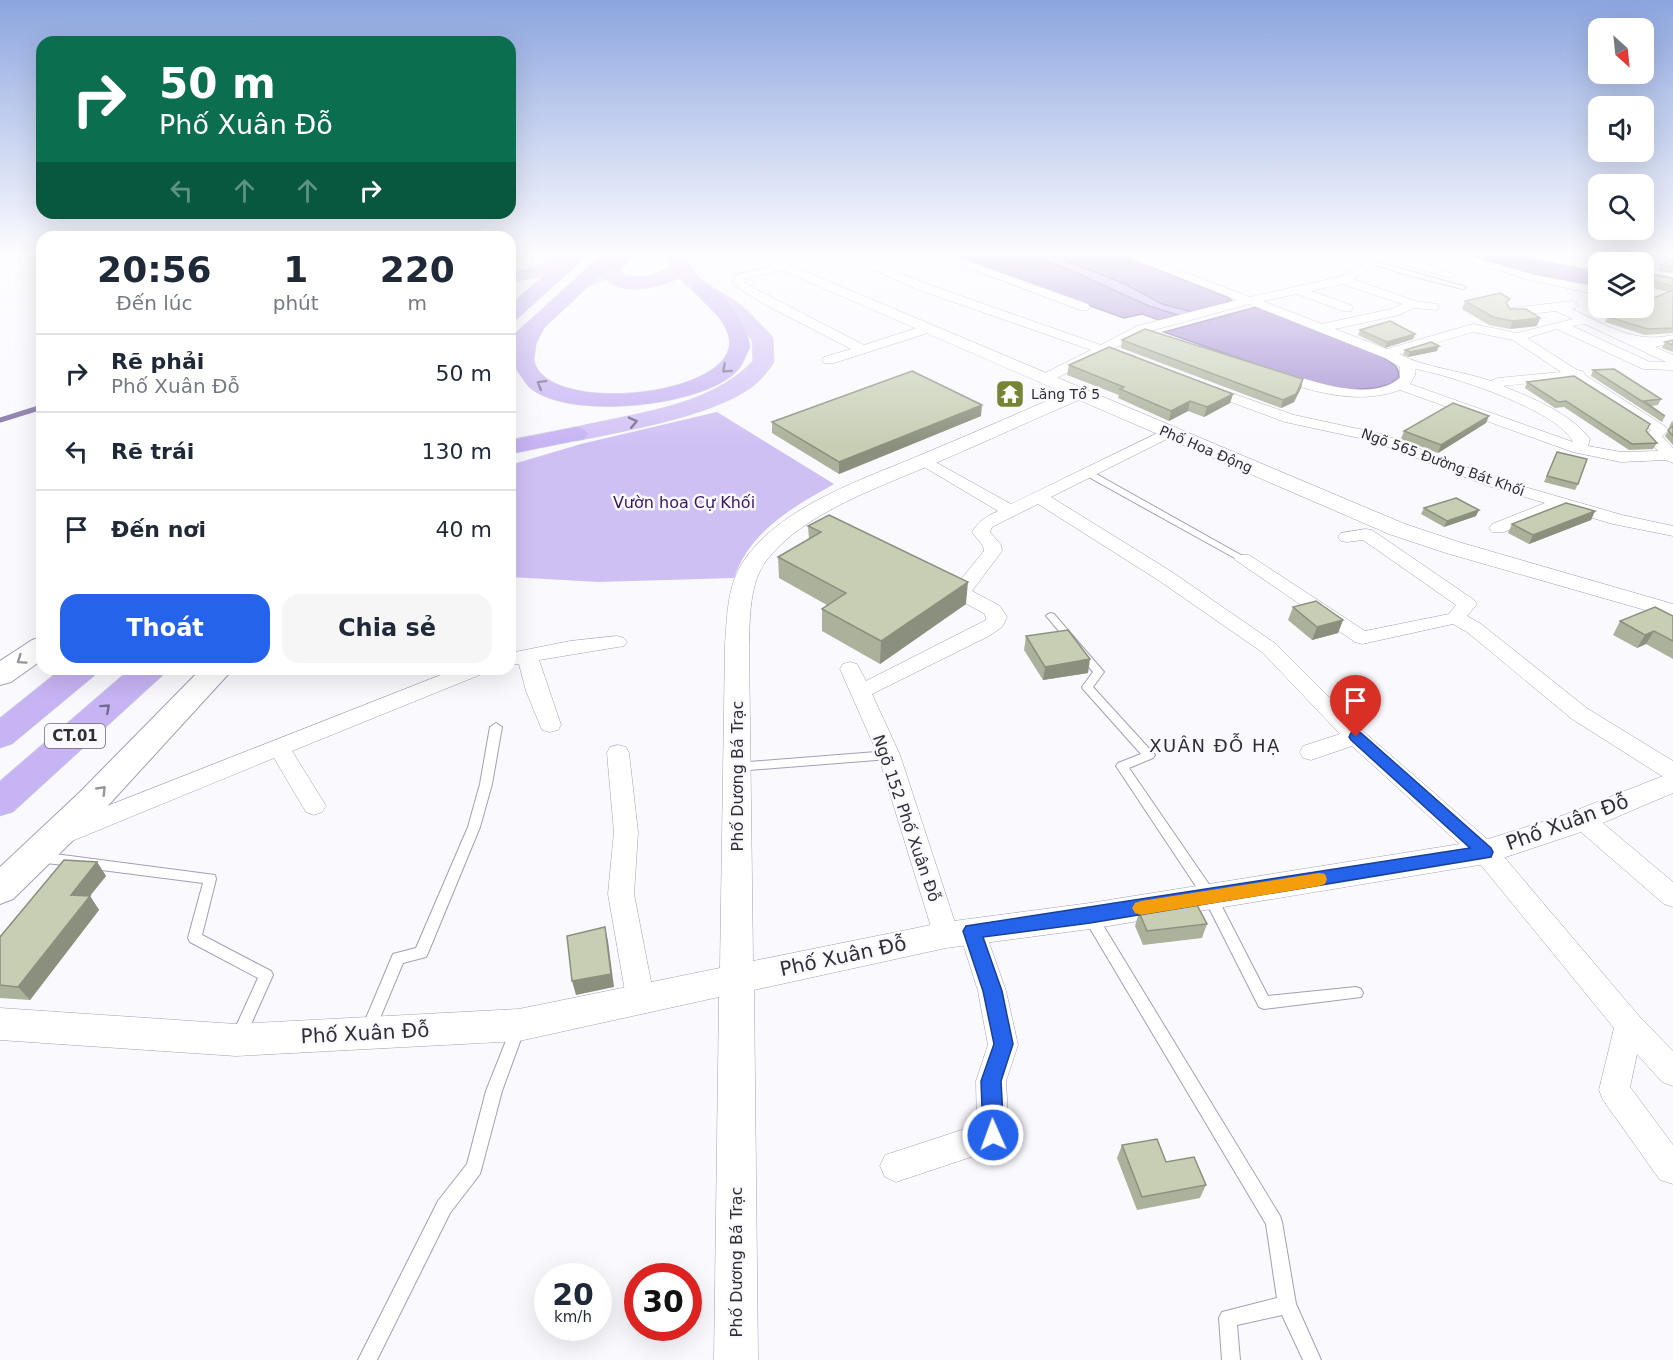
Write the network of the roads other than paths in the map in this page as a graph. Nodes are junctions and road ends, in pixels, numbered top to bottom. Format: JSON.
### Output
{"nodes":[{"id":1,"x":544,"y":317,"type":"edge"},
{"id":2,"x":728,"y":317,"type":"edge"},
{"id":3,"x":744,"y":317,"type":"edge"},
{"id":4,"x":801,"y":317,"type":"edge"},
{"id":5,"x":900,"y":317,"type":"edge"},
{"id":6,"x":1012,"y":317,"type":"edge"},
{"id":7,"x":1185,"y":317,"type":"edge"},
{"id":8,"x":1292,"y":317,"type":"edge"},
{"id":9,"x":1370,"y":317,"type":"edge"},
{"id":10,"x":1581,"y":317,"type":"edge"},
{"id":11,"x":1587,"y":320,"type":"junction"},
{"id":12,"x":1558,"y":325,"type":"junction"},
{"id":13,"x":535,"y":326,"type":"junction"},
{"id":14,"x":1321,"y":328,"type":"junction"},
{"id":15,"x":926,"y":329,"type":"junction"},
{"id":16,"x":1142,"y":329,"type":"junction"},
{"id":17,"x":1162,"y":336,"type":"edge"},
{"id":18,"x":1517,"y":337,"type":"junction"},
{"id":19,"x":1629,"y":339,"type":"junction"},
{"id":20,"x":1673,"y":339,"type":"edge"},
{"id":21,"x":516,"y":343,"type":"edge"},
{"id":22,"x":1105,"y":349,"type":"junction"},
{"id":23,"x":862,"y":350,"type":"junction"},
{"id":24,"x":1384,"y":354,"type":"junction"},
{"id":25,"x":829,"y":360,"type":"dead end"},
{"id":26,"x":1673,"y":360,"type":"edge"},
{"id":27,"x":1406,"y":364,"type":"junction"},
{"id":28,"x":1148,"y":366,"type":"edge"},
{"id":29,"x":1673,"y":366,"type":"edge"},
{"id":30,"x":1257,"y":368,"type":"edge"},
{"id":31,"x":1578,"y":374,"type":"junction"},
{"id":32,"x":1044,"y":380,"type":"junction"},
{"id":33,"x":1192,"y":382,"type":"edge"},
{"id":34,"x":1498,"y":382,"type":"dead end"},
{"id":35,"x":1400,"y":386,"type":"junction"},
{"id":36,"x":1078,"y":394,"type":"junction"},
{"id":37,"x":1168,"y":433,"type":"junction"},
{"id":38,"x":576,"y":434,"type":"junction"},
{"id":39,"x":516,"y":446,"type":"edge"},
{"id":40,"x":1579,"y":449,"type":"junction"},
{"id":41,"x":516,"y":450,"type":"edge"},
{"id":42,"x":1671,"y":456,"type":"edge"},
{"id":43,"x":922,"y":461,"type":"junction"},
{"id":44,"x":1088,"y":473,"type":"junction"},
{"id":45,"x":1039,"y":497,"type":"junction"},
{"id":46,"x":1561,"y":503,"type":"junction"},
{"id":47,"x":1011,"y":511,"type":"junction"},
{"id":48,"x":1498,"y":528,"type":"dead end"},
{"id":49,"x":1673,"y":531,"type":"edge"},
{"id":50,"x":1347,"y":537,"type":"dead end"},
{"id":51,"x":1243,"y":559,"type":"joint"},
{"id":52,"x":921,"y":572,"type":"edge"},
{"id":53,"x":961,"y":592,"type":"junction"},
{"id":54,"x":1653,"y":605,"type":"junction"},
{"id":55,"x":1673,"y":610,"type":"edge"},
{"id":56,"x":1051,"y":616,"type":"dead end"},
{"id":57,"x":1673,"y":616,"type":"edge"},
{"id":58,"x":1456,"y":618,"type":"junction"},
{"id":59,"x":617,"y":642,"type":"dead end"},
{"id":60,"x":36,"y":650,"type":"edge"},
{"id":61,"x":519,"y":657,"type":"edge"},
{"id":62,"x":850,"y":669,"type":"dead end"},
{"id":63,"x":0,"y":675,"type":"edge"},
{"id":64,"x":74,"y":675,"type":"edge"},
{"id":65,"x":143,"y":675,"type":"edge"},
{"id":66,"x":212,"y":675,"type":"edge"},
{"id":67,"x":460,"y":675,"type":"edge"},
{"id":68,"x":868,"y":688,"type":"dead end"},
{"id":69,"x":52,"y":693,"type":"junction"},
{"id":70,"x":550,"y":725,"type":"dead end"},
{"id":71,"x":496,"y":727,"type":"dead end"},
{"id":72,"x":0,"y":729,"type":"edge"},
{"id":73,"x":0,"y":736,"type":"edge"},
{"id":74,"x":1356,"y":737,"type":"junction"},
{"id":75,"x":278,"y":747,"type":"junction"},
{"id":76,"x":1311,"y":752,"type":"dead end"},
{"id":77,"x":618,"y":753,"type":"dead end"},
{"id":78,"x":889,"y":755,"type":"junction"},
{"id":79,"x":737,"y":767,"type":"junction"},
{"id":80,"x":1671,"y":782,"type":"edge"},
{"id":81,"x":0,"y":802,"type":"edge"},
{"id":82,"x":314,"y":806,"type":"dead end"},
{"id":83,"x":1583,"y":820,"type":"junction"},
{"id":84,"x":42,"y":849,"type":"junction"},
{"id":85,"x":1485,"y":852,"type":"junction"},
{"id":86,"x":0,"y":889,"type":"edge"},
{"id":87,"x":1210,"y":897,"type":"junction"},
{"id":88,"x":1673,"y":897,"type":"edge"},
{"id":89,"x":1090,"y":916,"type":"junction"},
{"id":90,"x":959,"y":933,"type":"junction"},
{"id":91,"x":736,"y":979,"type":"junction"},
{"id":92,"x":1356,"y":993,"type":"dead end"},
{"id":93,"x":640,"y":997,"type":"junction"},
{"id":94,"x":0,"y":1024,"type":"edge"},
{"id":95,"x":519,"y":1025,"type":"junction"},
{"id":96,"x":1629,"y":1025,"type":"junction"},
{"id":97,"x":367,"y":1033,"type":"junction"},
{"id":98,"x":236,"y":1040,"type":"junction"},
{"id":99,"x":1673,"y":1072,"type":"edge"},
{"id":100,"x":896,"y":1166,"type":"dead end"},
{"id":101,"x":1671,"y":1169,"type":"dead end"},
{"id":102,"x":1287,"y":1305,"type":"junction"},
{"id":103,"x":367,"y":1360,"type":"edge"},
{"id":104,"x":736,"y":1360,"type":"edge"},
{"id":105,"x":1231,"y":1360,"type":"edge"},
{"id":106,"x":1312,"y":1360,"type":"edge"}],
"edges":[{"from":1,"to":13,"type":"highway"},
{"from":2,"to":13,"type":"highway","one_way":true},
{"from":38,"to":3,"type":"highway","one_way":true},
{"from":4,"to":23,"type":"street"},
{"from":5,"to":15,"type":"street","name":"Phố Hoa Động"},
{"from":6,"to":22,"type":"street"},
{"from":7,"to":16,"type":"street"},
{"from":8,"to":14,"type":"street"},
{"from":9,"to":14,"type":"street"},
{"from":10,"to":11,"type":"street"},
{"from":11,"to":12,"type":"street"},
{"from":11,"to":19,"type":"street"},
{"from":12,"to":18,"type":"street"},
{"from":12,"to":29,"type":"street"},
{"from":13,"to":21,"type":"highway"},
{"from":14,"to":24,"type":"street"},
{"from":15,"to":23,"type":"street"},
{"from":15,"to":32,"type":"street","name":"Phố Hoa Động"},
{"from":16,"to":17,"type":"street"},
{"from":16,"to":22,"type":"street"},
{"from":18,"to":24,"type":"street"},
{"from":18,"to":31,"type":"street"},
{"from":19,"to":20,"type":"street"},
{"from":19,"to":26,"type":"street"},
{"from":22,"to":28,"type":"street"},
{"from":22,"to":32,"type":"street"},
{"from":23,"to":25,"type":"street"},
{"from":24,"to":27,"type":"street"},
{"from":27,"to":35,"type":"street"},
{"from":27,"to":40,"type":"street"},
{"from":30,"to":35,"type":"street"},
{"from":31,"to":34,"type":"street"},
{"from":31,"to":42,"type":"street"},
{"from":32,"to":36,"type":"street","name":"Phố Hoa Động"},
{"from":33,"to":46,"type":"street","name":"Ngõ 565 Đường Bát Khối"},
{"from":35,"to":40,"type":"street"},
{"from":36,"to":37,"type":"street","name":"Phố Hoa Động"},
{"from":36,"to":43,"type":"street","name":"Phố Dương Bá Trạc"},
{"from":37,"to":44,"type":"street"},
{"from":37,"to":54,"type":"street","name":"Phố Hoa Động"},
{"from":38,"to":39,"type":"highway"},
{"from":38,"to":41,"type":"main road"},
{"from":40,"to":42,"type":"street"},
{"from":43,"to":47,"type":"street"},
{"from":43,"to":79,"type":"street","name":"Phố Dương Bá Trạc"},
{"from":44,"to":45,"type":"street"},
{"from":44,"to":51,"type":"lane"},
{"from":45,"to":47,"type":"street"},
{"from":45,"to":74,"type":"street"},
{"from":46,"to":48,"type":"street"},
{"from":46,"to":49,"type":"street","name":"Ngõ 565 Đường Bát Khối"},
{"from":47,"to":53,"type":"street"},
{"from":50,"to":58,"type":"street"},
{"from":51,"to":58,"type":"street"},
{"from":52,"to":53,"type":"street"},
{"from":53,"to":68,"type":"street"},
{"from":54,"to":55,"type":"street","name":"Phố Hoa Động"},
{"from":54,"to":57,"type":"lane"},
{"from":56,"to":87,"type":"lane"},
{"from":58,"to":80,"type":"street"},
{"from":59,"to":61,"type":"street"},
{"from":60,"to":63,"type":"main road","one_way":true},
{"from":61,"to":70,"type":"street"},
{"from":62,"to":78,"type":"street","name":"Ngõ 152 Phố Xuân Đỗ"},
{"from":64,"to":69,"type":"highway","number":"CT.01"},
{"from":81,"to":65,"type":"highway","number":"CT.01","one_way":true},
{"from":84,"to":66,"type":"main road","one_way":true},
{"from":67,"to":75,"type":"street"},
{"from":69,"to":72,"type":"highway"},
{"from":69,"to":73,"type":"highway","number":"CT.01"},
{"from":71,"to":97,"type":"lane"},
{"from":74,"to":76,"type":"street"},
{"from":74,"to":85,"type":"street"},
{"from":75,"to":82,"type":"street"},
{"from":75,"to":84,"type":"street"},
{"from":77,"to":93,"type":"street"},
{"from":78,"to":79,"type":"lane"},
{"from":78,"to":90,"type":"street","name":"Ngõ 152 Phố Xuân Đỗ"},
{"from":79,"to":91,"type":"street","name":"Phố Dương Bá Trạc"},
{"from":80,"to":83,"type":"street","name":"Phố Xuân Đỗ"},
{"from":83,"to":85,"type":"street","name":"Phố Xuân Đỗ"},
{"from":83,"to":88,"type":"street"},
{"from":84,"to":86,"type":"main road"},
{"from":84,"to":98,"type":"lane"},
{"from":85,"to":87,"type":"street","name":"Phố Xuân Đỗ"},
{"from":85,"to":96,"type":"street"},
{"from":87,"to":89,"type":"street","name":"Phố Xuân Đỗ"},
{"from":87,"to":92,"type":"lane"},
{"from":89,"to":90,"type":"street","name":"Phố Xuân Đỗ"},
{"from":89,"to":102,"type":"lane"},
{"from":90,"to":91,"type":"street","name":"Phố Xuân Đỗ"},
{"from":90,"to":100,"type":"street","name":"Ngõ 152 Phố Xuân Đỗ"},
{"from":91,"to":93,"type":"street","name":"Phố Xuân Đỗ"},
{"from":91,"to":104,"type":"street","name":"Phố Dương Bá Trạc"},
{"from":93,"to":95,"type":"street","name":"Phố Xuân Đỗ"},
{"from":94,"to":98,"type":"street","name":"Phố Xuân Đỗ"},
{"from":95,"to":97,"type":"street","name":"Phố Xuân Đỗ"},
{"from":95,"to":103,"type":"lane"},
{"from":96,"to":99,"type":"street"},
{"from":96,"to":101,"type":"street"},
{"from":97,"to":98,"type":"street","name":"Phố Xuân Đỗ"},
{"from":102,"to":105,"type":"lane"},
{"from":102,"to":106,"type":"lane"}]}
